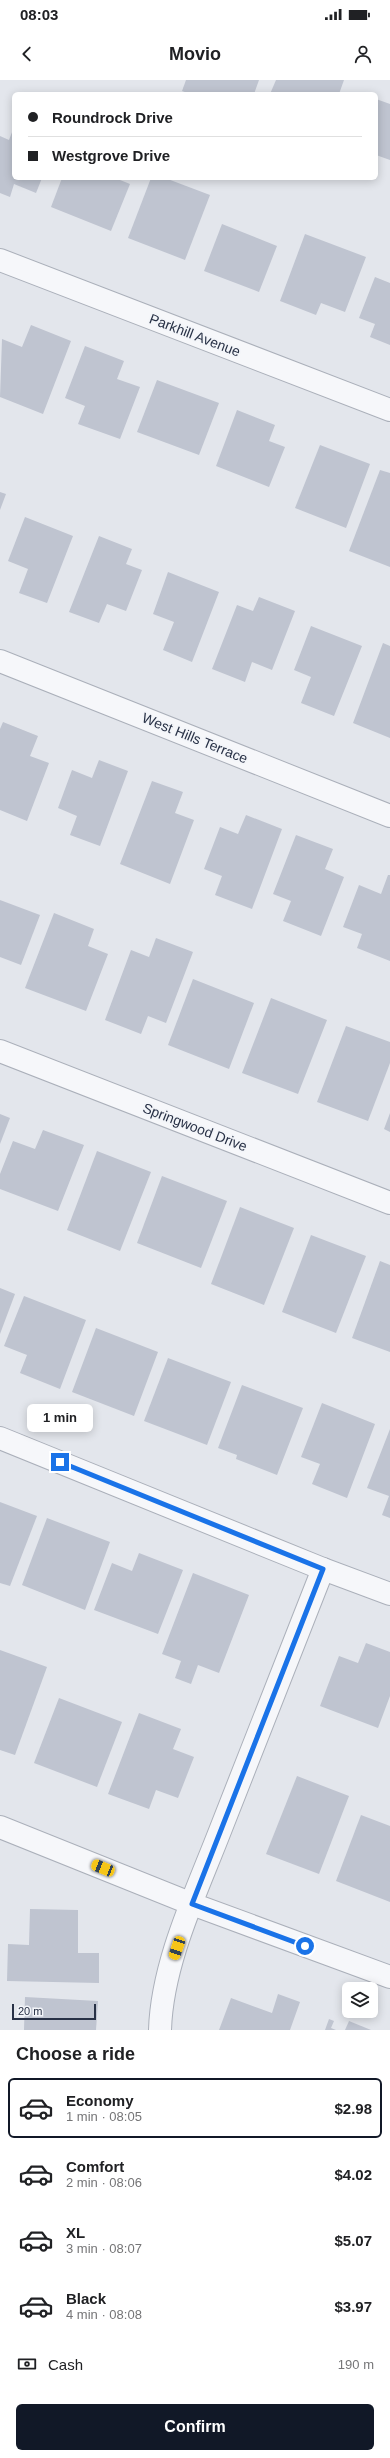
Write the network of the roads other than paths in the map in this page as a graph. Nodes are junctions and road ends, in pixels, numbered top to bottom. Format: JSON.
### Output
{"nodes":[{"id":1,"x":0,"y":260,"type":"edge"},
{"id":2,"x":390,"y":410,"type":"edge"},
{"id":3,"x":0,"y":661,"type":"edge"},
{"id":4,"x":390,"y":816,"type":"edge"},
{"id":5,"x":0,"y":1051,"type":"edge"},
{"id":6,"x":390,"y":1203,"type":"edge"},
{"id":7,"x":0,"y":1438,"type":"edge"},
{"id":8,"x":323,"y":1569,"type":"junction"},
{"id":9,"x":390,"y":1594,"type":"edge"},
{"id":10,"x":0,"y":1827,"type":"edge"},
{"id":11,"x":192,"y":1904,"type":"junction"},
{"id":12,"x":390,"y":1977,"type":"edge"},
{"id":13,"x":160,"y":2030,"type":"edge"}],
"edges":[{"from":1,"to":2,"type":"street","name":"Parkhill Avenue"},
{"from":3,"to":4,"type":"street","name":"West Hills Terrace"},
{"from":5,"to":6,"type":"street","name":"Springwood Drive"},
{"from":7,"to":8,"type":"street"},
{"from":8,"to":9,"type":"street"},
{"from":8,"to":11,"type":"street"},
{"from":10,"to":11,"type":"street"},
{"from":11,"to":12,"type":"street"},
{"from":11,"to":13,"type":"street"}]}
